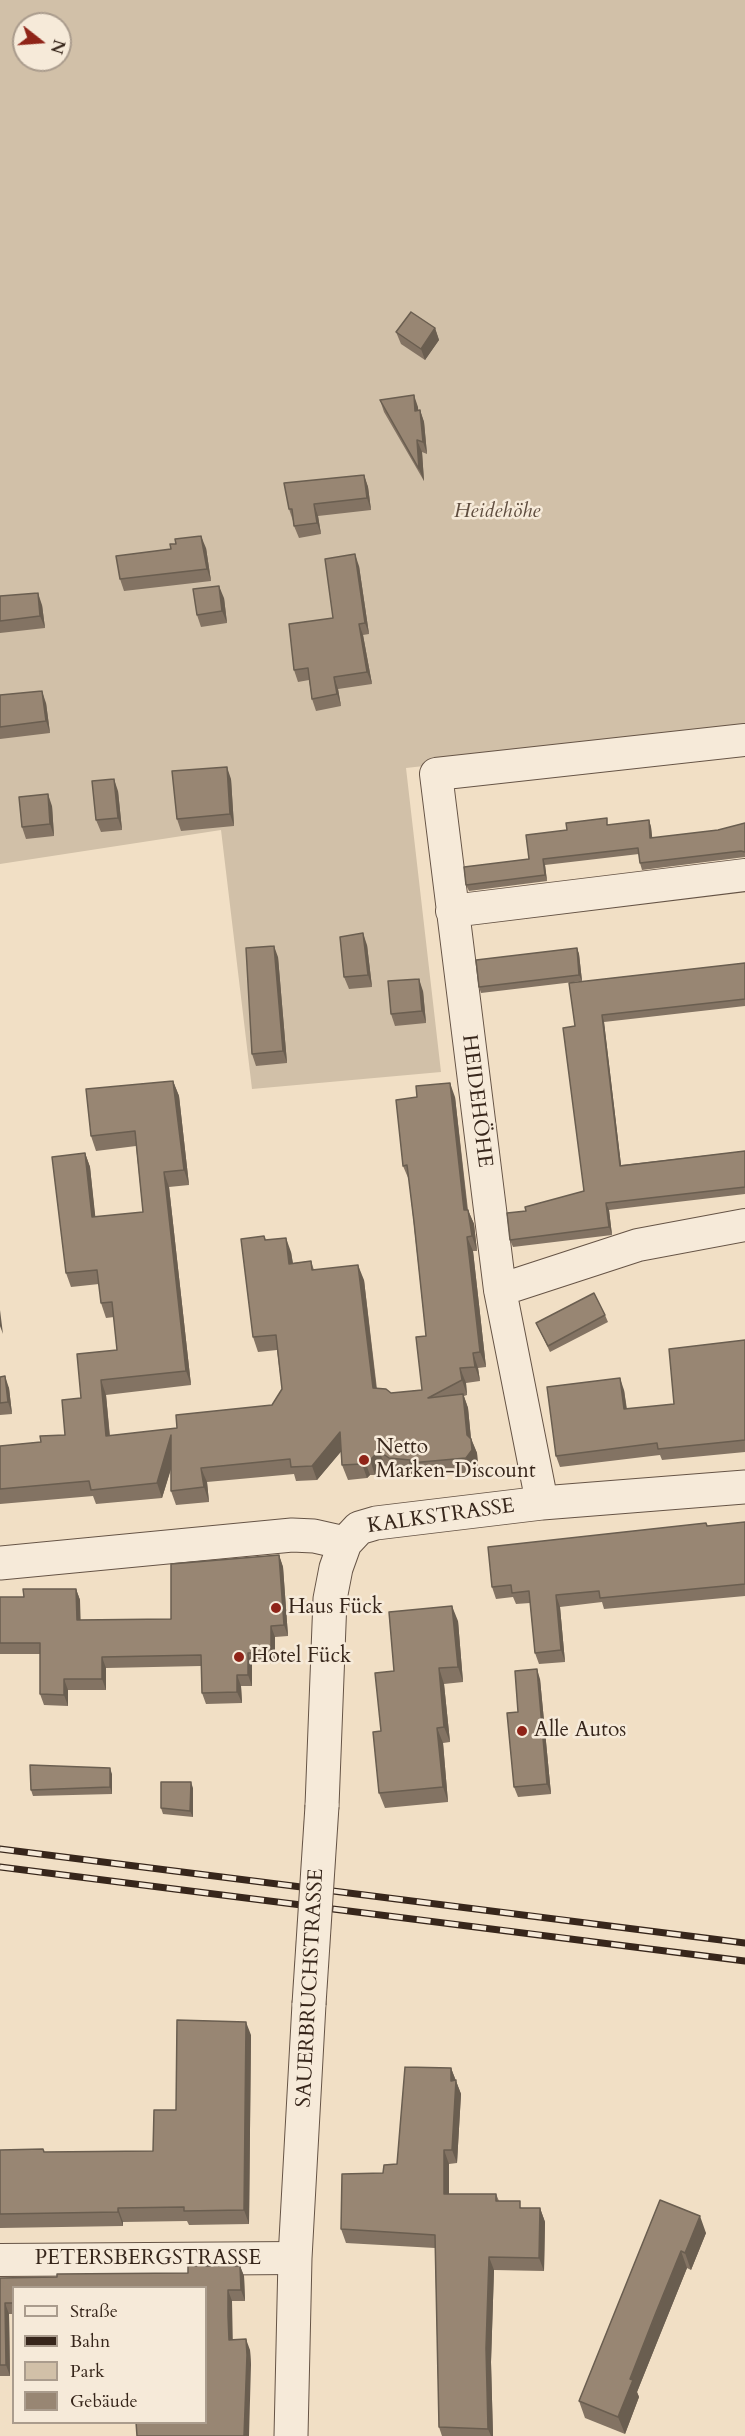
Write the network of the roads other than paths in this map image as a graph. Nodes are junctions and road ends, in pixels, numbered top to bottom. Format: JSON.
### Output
{"nodes":[{"id":1,"x":745,"y":740,"type":"edge"},
{"id":2,"x":745,"y":875,"type":"edge"},
{"id":3,"x":452,"y":911,"type":"junction"},
{"id":4,"x":745,"y":1225,"type":"edge"},
{"id":5,"x":500,"y":1290,"type":"junction"},
{"id":6,"x":745,"y":1487,"type":"edge"},
{"id":7,"x":542,"y":1503,"type":"junction"},
{"id":8,"x":345,"y":1543,"type":"junction"},
{"id":9,"x":0,"y":1563,"type":"edge"},
{"id":10,"x":295,"y":2258,"type":"junction"},
{"id":11,"x":0,"y":2260,"type":"edge"},
{"id":12,"x":291,"y":2436,"type":"edge"}],
"edges":[{"from":1,"to":3,"type":"street","name":"HEIDEHÖHE"},
{"from":2,"to":3,"type":"street"},
{"from":3,"to":5,"type":"street","name":"HEIDEHÖHE"},
{"from":4,"to":5,"type":"street"},
{"from":5,"to":7,"type":"street","name":"HEIDEHÖHE"},
{"from":6,"to":7,"type":"street","name":"KALKSTRASSE"},
{"from":7,"to":8,"type":"street","name":"KALKSTRASSE"},
{"from":8,"to":9,"type":"street","name":"KALKSTRASSE"},
{"from":8,"to":10,"type":"street","name":"SAUERBRUCHSTRASSE","bridge":true},
{"from":10,"to":11,"type":"street","name":"PETERSBERGSTRASSE"},
{"from":10,"to":12,"type":"street","name":"SAUERBRUCHSTRASSE"}]}
